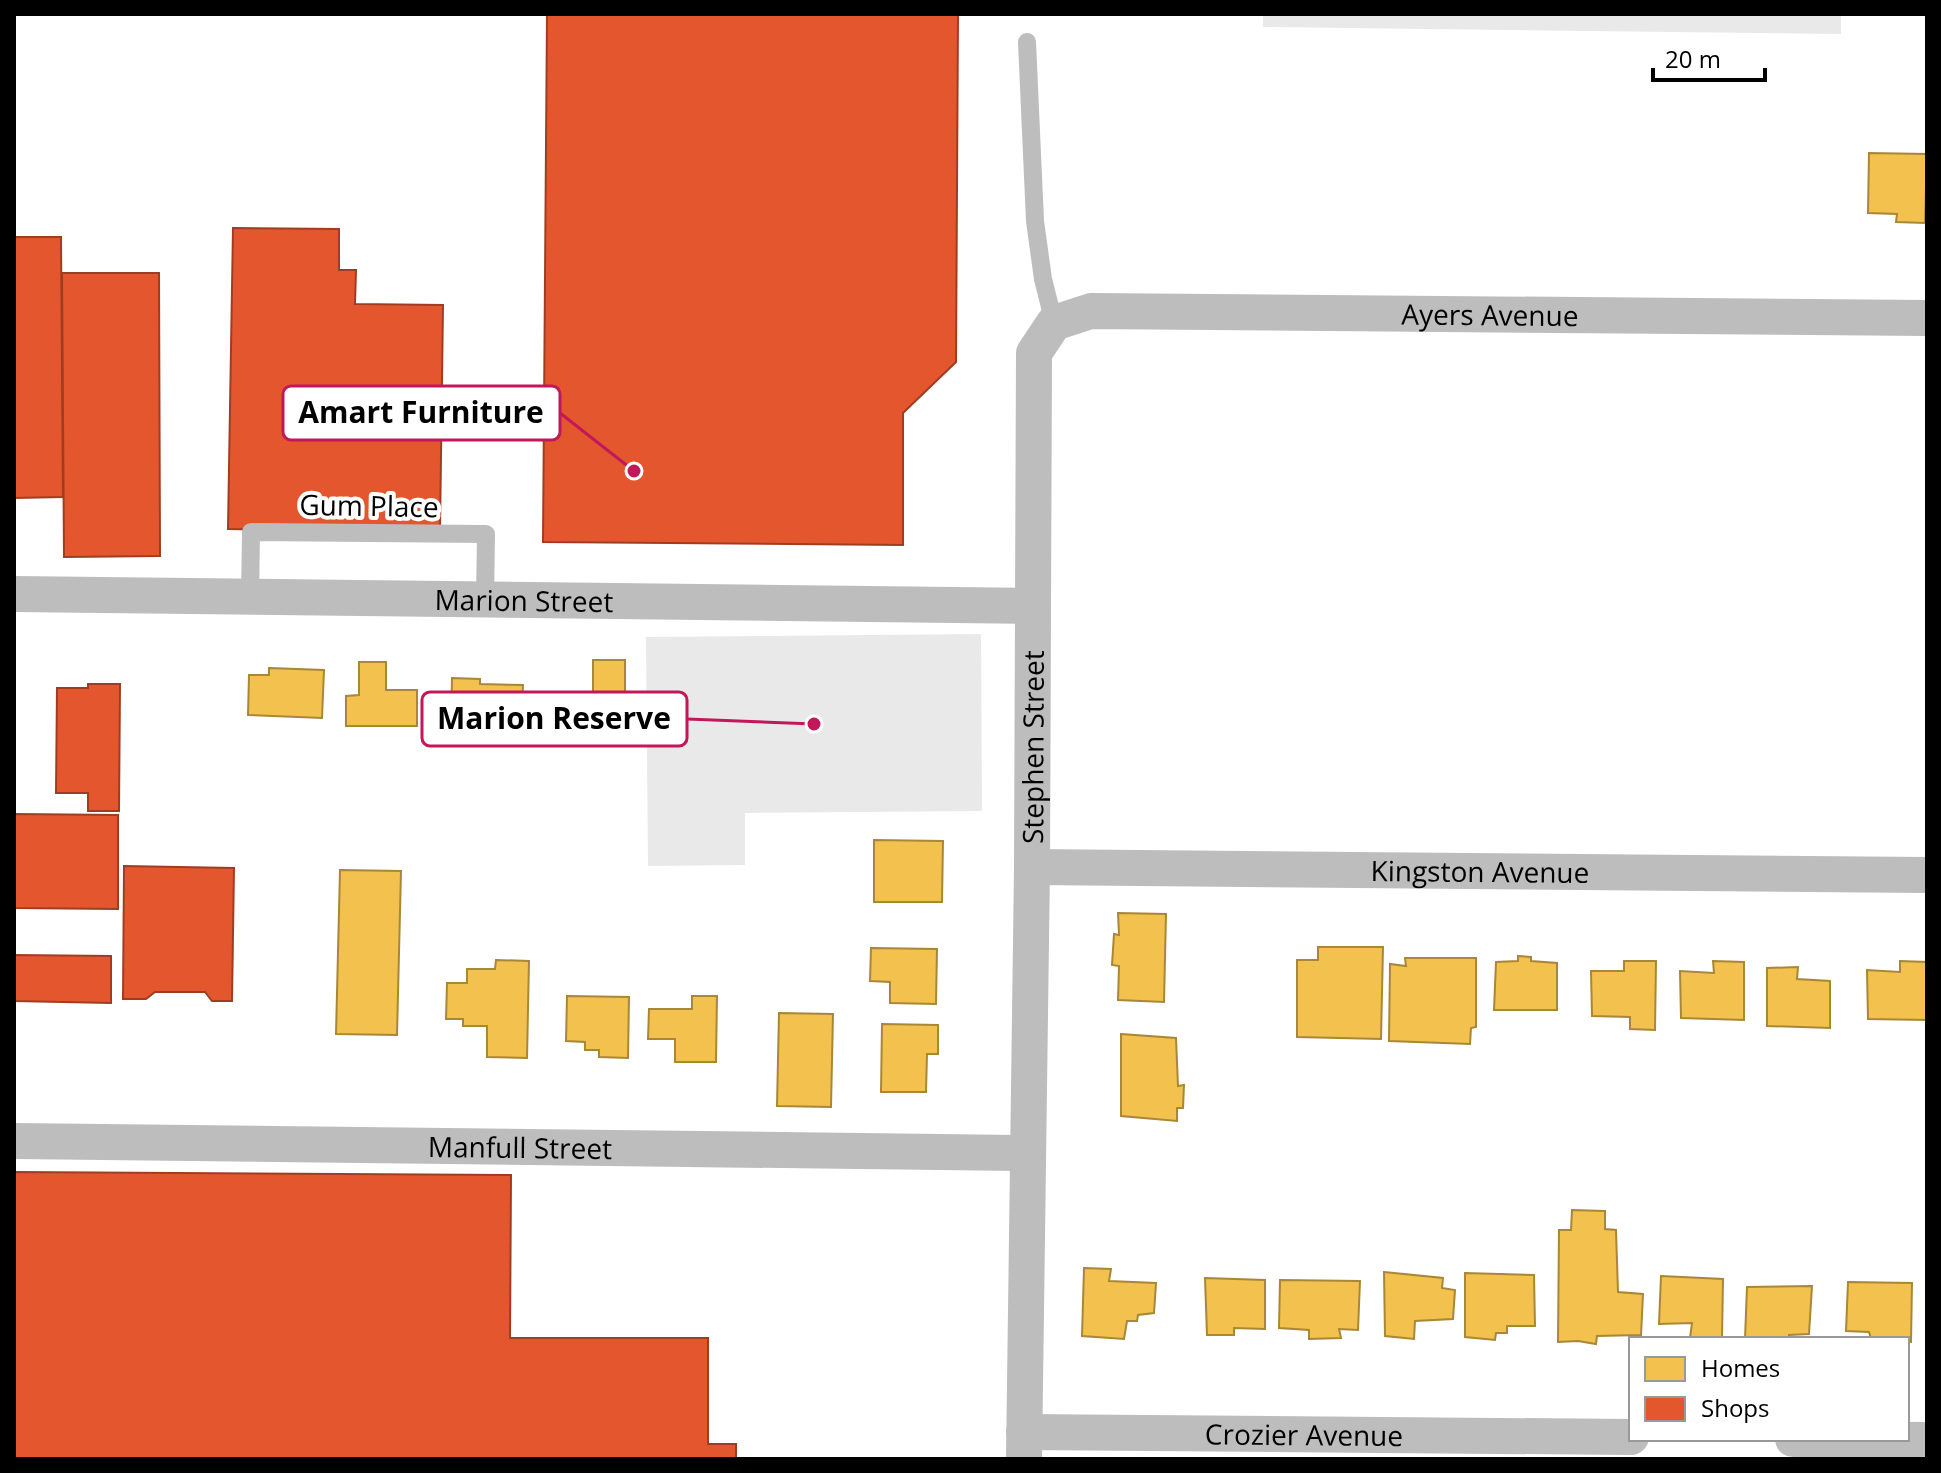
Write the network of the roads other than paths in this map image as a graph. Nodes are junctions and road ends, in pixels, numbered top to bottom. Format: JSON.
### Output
{"nodes":[{"id":1,"x":1027,"y":42,"type":"dead end"},
{"id":2,"x":1927,"y":318,"type":"edge"},
{"id":3,"x":1054,"y":323,"type":"junction"},
{"id":4,"x":14,"y":594,"type":"edge"},
{"id":5,"x":250,"y":597,"type":"junction"},
{"id":6,"x":485,"y":600,"type":"junction"},
{"id":7,"x":1032,"y":606,"type":"junction"},
{"id":8,"x":1032,"y":867,"type":"junction"},
{"id":9,"x":1927,"y":875,"type":"edge"},
{"id":10,"x":14,"y":1141,"type":"edge"},
{"id":11,"x":1028,"y":1153,"type":"junction"},
{"id":12,"x":1629,"y":1437,"type":"edge"},
{"id":13,"x":1024,"y":1446,"type":"edge"}],
"edges":[{"from":1,"to":3,"type":"lane"},
{"from":2,"to":3,"type":"street","name":"Ayers Avenue"},
{"from":3,"to":7,"type":"street","name":"Stephen Street"},
{"from":4,"to":5,"type":"street","name":"Marion Street"},
{"from":5,"to":6,"type":"street","name":"Marion Street"},
{"from":5,"to":6,"type":"lane","name":"Gum Place"},
{"from":6,"to":7,"type":"street","name":"Marion Street"},
{"from":7,"to":8,"type":"street","name":"Stephen Street"},
{"from":8,"to":9,"type":"street","name":"Kingston Avenue"},
{"from":8,"to":11,"type":"street","name":"Stephen Street"},
{"from":10,"to":11,"type":"street","name":"Manfull Street"},
{"from":11,"to":13,"type":"street","name":"Stephen Street"},
{"from":12,"to":13,"type":"street","name":"Crozier Avenue"}]}
